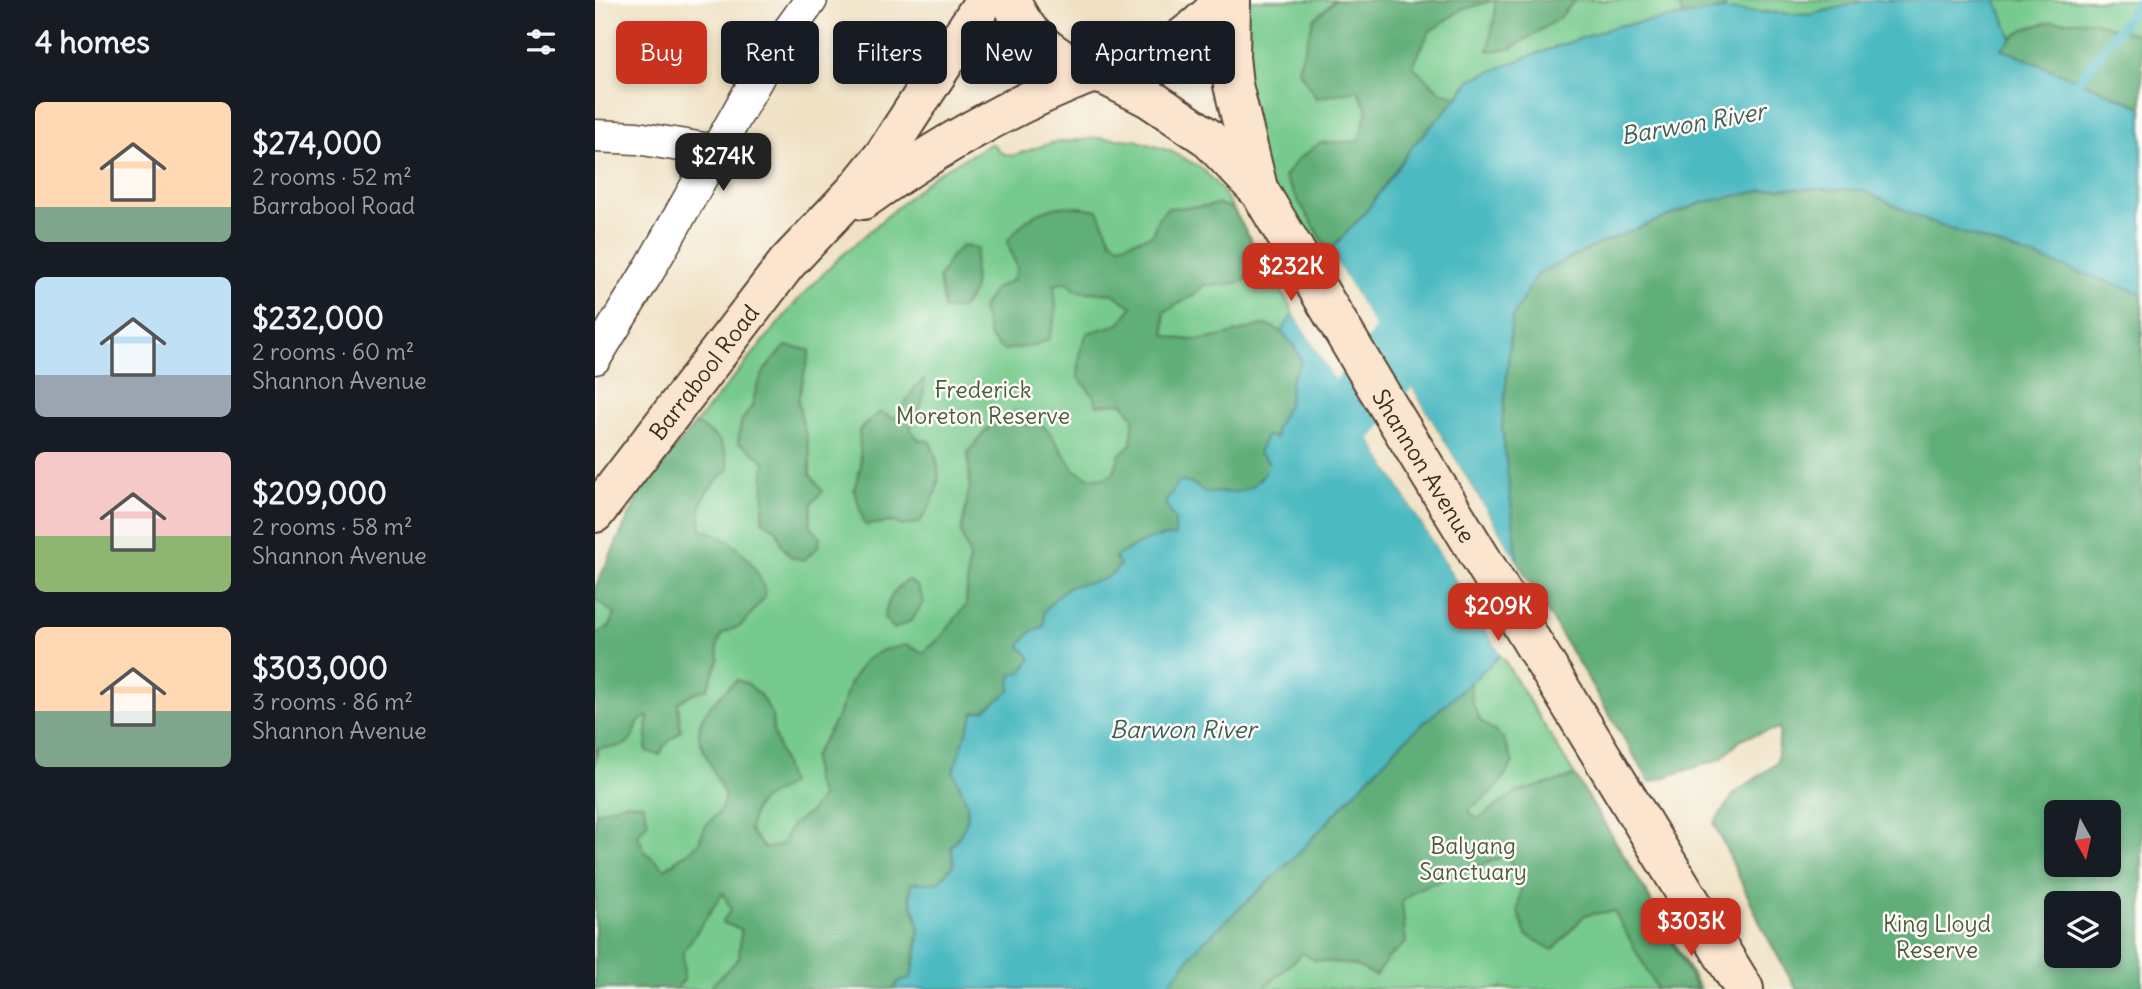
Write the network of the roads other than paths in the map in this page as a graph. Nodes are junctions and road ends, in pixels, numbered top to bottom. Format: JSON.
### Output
{"nodes":[{"id":1,"x":811,"y":0,"type":"edge"},
{"id":2,"x":985,"y":0,"type":"edge"},
{"id":3,"x":1011,"y":0,"type":"edge"},
{"id":4,"x":1224,"y":0,"type":"edge"},
{"id":5,"x":1231,"y":0,"type":"edge"},
{"id":6,"x":1202,"y":21,"type":"edge"},
{"id":7,"x":1071,"y":63,"type":"edge"},
{"id":8,"x":1071,"y":84,"type":"edge"},
{"id":9,"x":1119,"y":84,"type":"edge"},
{"id":10,"x":595,"y":136,"type":"edge"},
{"id":11,"x":716,"y":151,"type":"junction"},
{"id":12,"x":1260,"y":192,"type":"junction"},
{"id":13,"x":816,"y":233,"type":"junction"},
{"id":14,"x":595,"y":358,"type":"edge"},
{"id":15,"x":595,"y":513,"type":"edge"},
{"id":16,"x":1744,"y":989,"type":"edge"}],
"edges":[{"from":1,"to":11,"type":"street"},
{"from":2,"to":13,"type":"main road","name":"Barrabool Road"},
{"from":3,"to":7,"type":"main road","name":"Shannon Avenue"},
{"from":4,"to":6,"type":"main road","name":"Barrabool Road"},
{"from":5,"to":12,"type":"main road","name":"Shannon Avenue"},
{"from":8,"to":13,"type":"main road","name":"Barrabool Road"},
{"from":9,"to":12,"type":"main road","name":"Shannon Avenue"},
{"from":10,"to":11,"type":"street"},
{"from":11,"to":14,"type":"street"},
{"from":12,"to":16,"type":"main road","name":"Shannon Avenue"},
{"from":13,"to":15,"type":"main road","name":"Barrabool Road"}]}
